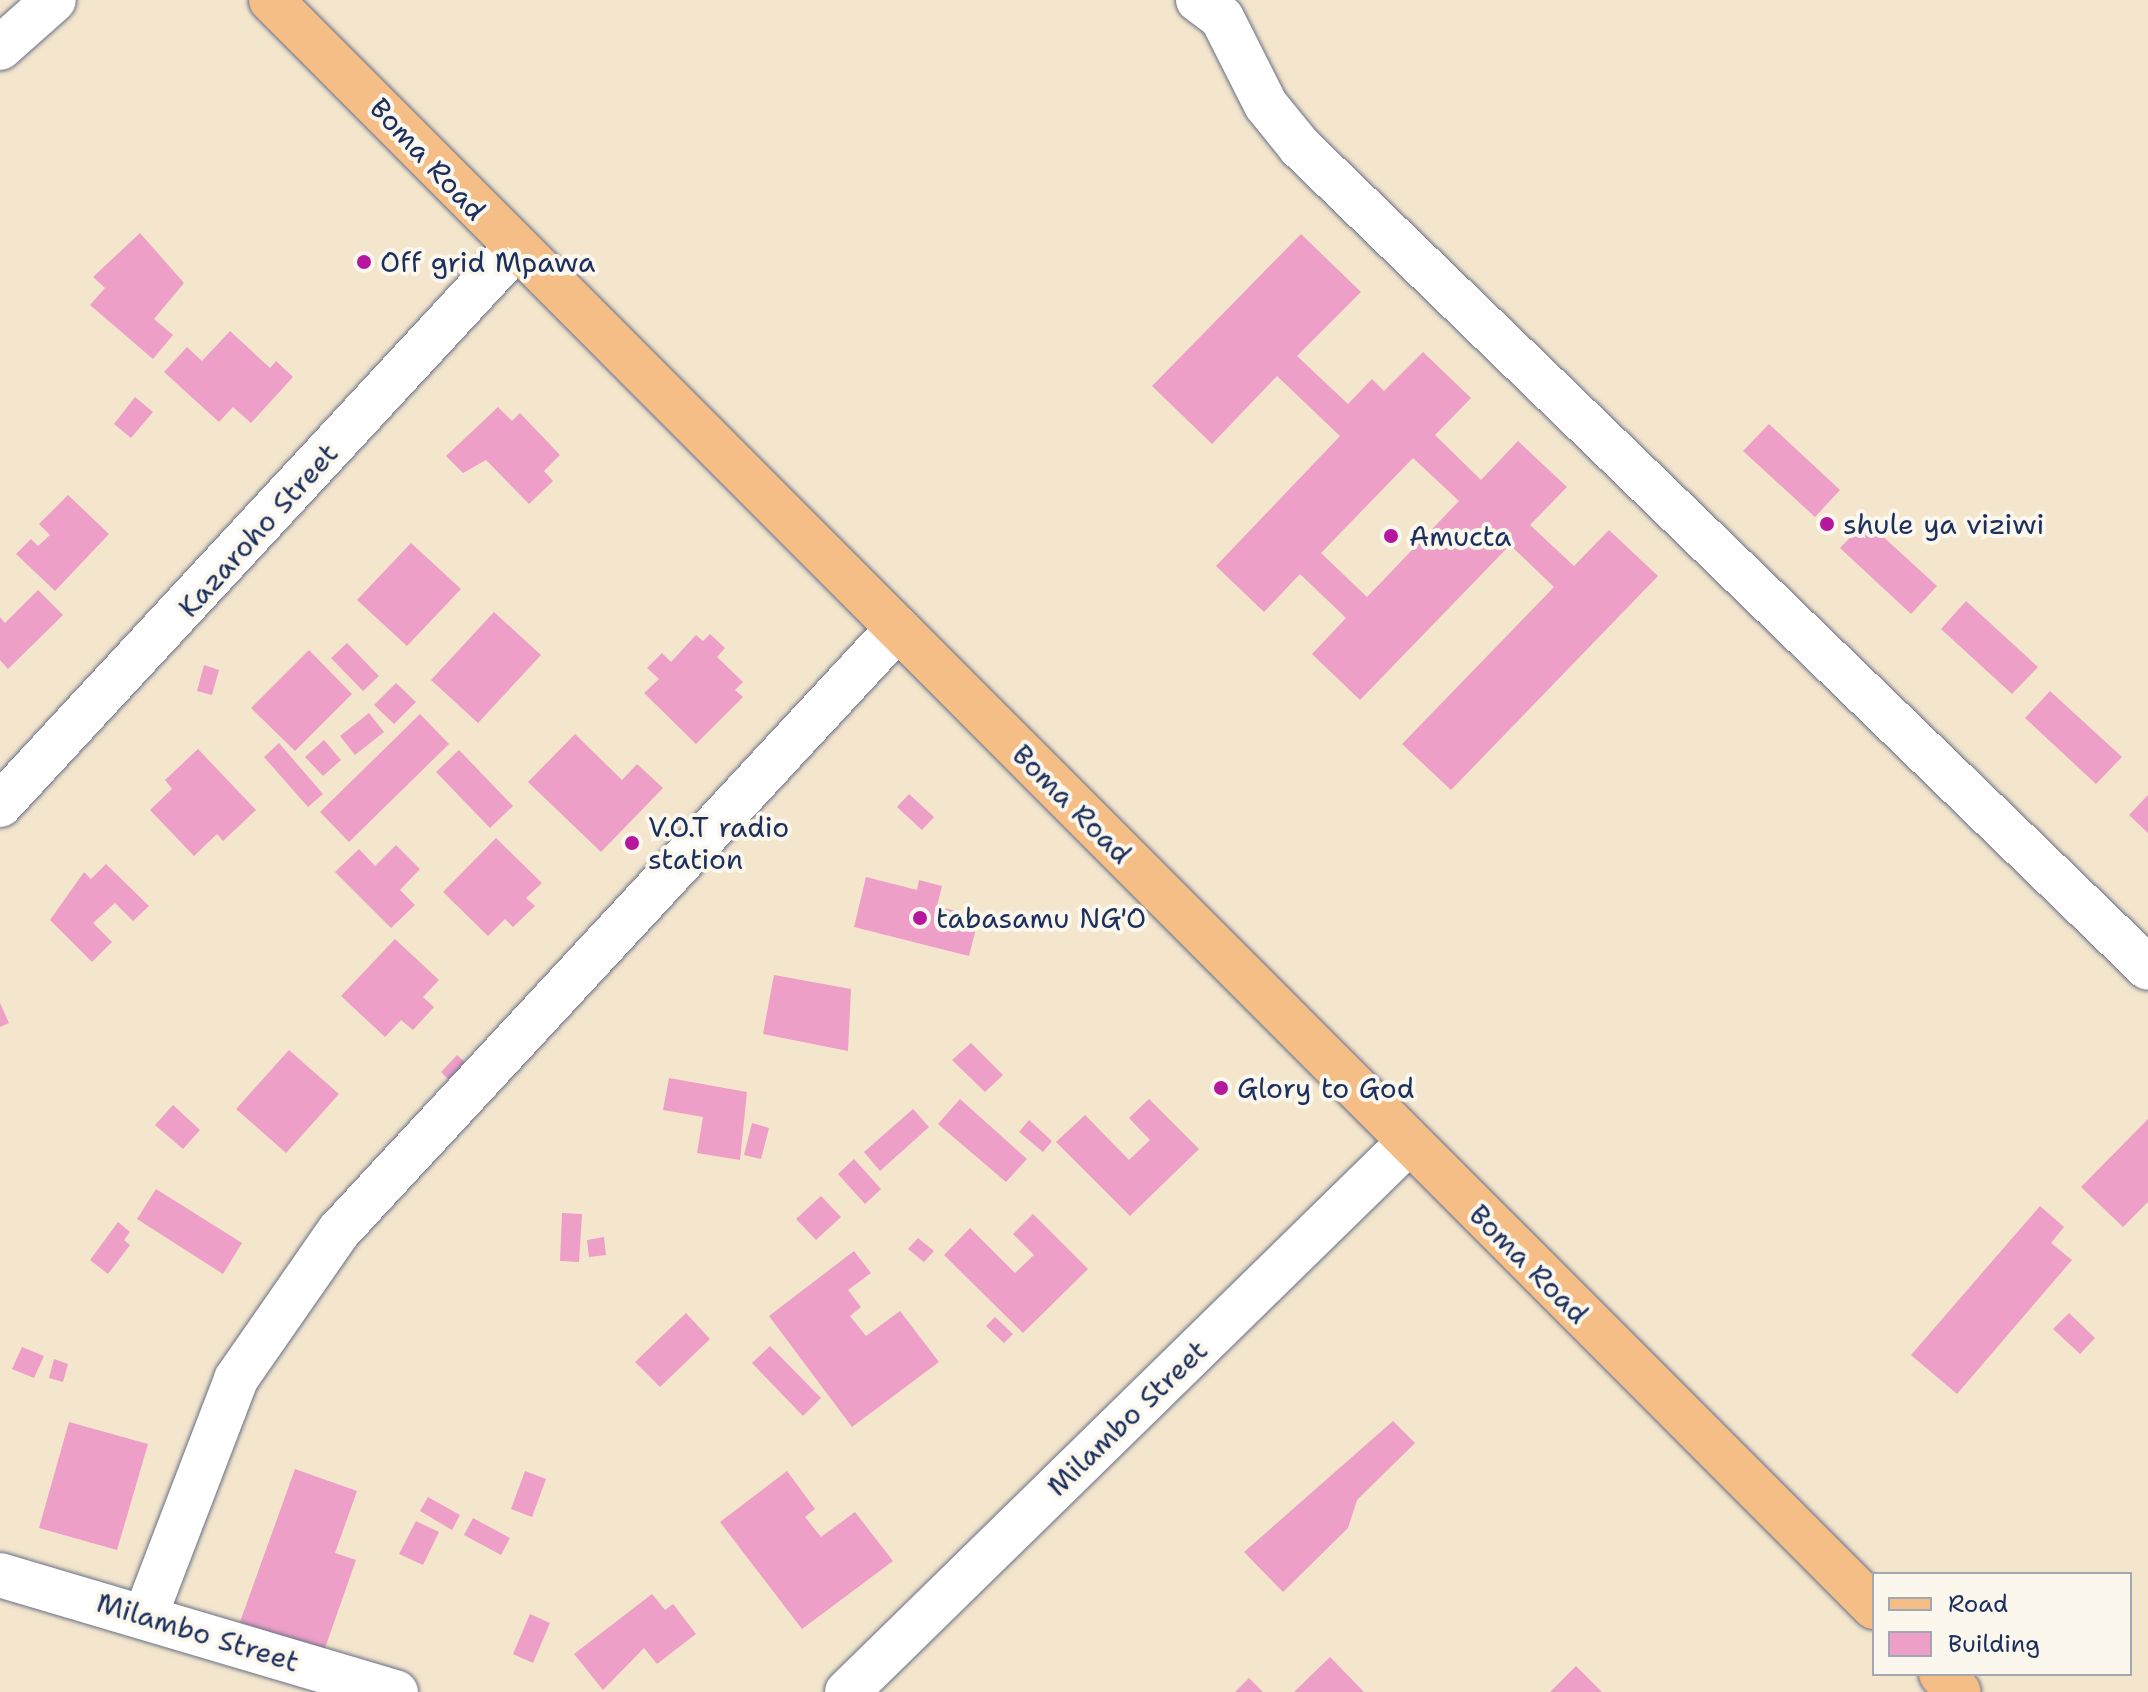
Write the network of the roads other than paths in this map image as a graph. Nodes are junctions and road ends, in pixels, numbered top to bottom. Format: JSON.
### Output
{"nodes":[{"id":1,"x":54,"y":0,"type":"edge"},
{"id":2,"x":271,"y":0,"type":"edge"},
{"id":3,"x":1198,"y":0,"type":"edge"},
{"id":4,"x":0,"y":48,"type":"edge"},
{"id":5,"x":514,"y":250,"type":"junction"},
{"id":6,"x":898,"y":628,"type":"junction"},
{"id":7,"x":0,"y":805,"type":"edge"},
{"id":8,"x":2148,"y":968,"type":"edge"},
{"id":9,"x":1408,"y":1143,"type":"junction"},
{"id":10,"x":0,"y":1575,"type":"edge"},
{"id":11,"x":1872,"y":1605,"type":"edge"},
{"id":12,"x":146,"y":1614,"type":"junction"},
{"id":13,"x":1943,"y":1676,"type":"edge"},
{"id":14,"x":396,"y":1692,"type":"edge"},
{"id":15,"x":847,"y":1692,"type":"edge"},
{"id":16,"x":1959,"y":1692,"type":"edge"}],
"edges":[{"from":1,"to":4,"type":"street"},
{"from":2,"to":5,"type":"main road","name":"Boma Road"},
{"from":3,"to":8,"type":"street"},
{"from":5,"to":6,"type":"main road","name":"Boma Road"},
{"from":5,"to":7,"type":"street","name":"Kazaroho Street"},
{"from":6,"to":9,"type":"main road","name":"Boma Road"},
{"from":6,"to":12,"type":"street"},
{"from":9,"to":11,"type":"main road","name":"Boma Road"},
{"from":9,"to":15,"type":"street","name":"Milambo Street"},
{"from":10,"to":12,"type":"street","name":"Milambo Street"},
{"from":12,"to":14,"type":"street","name":"Milambo Street"},
{"from":13,"to":16,"type":"main road"}]}
